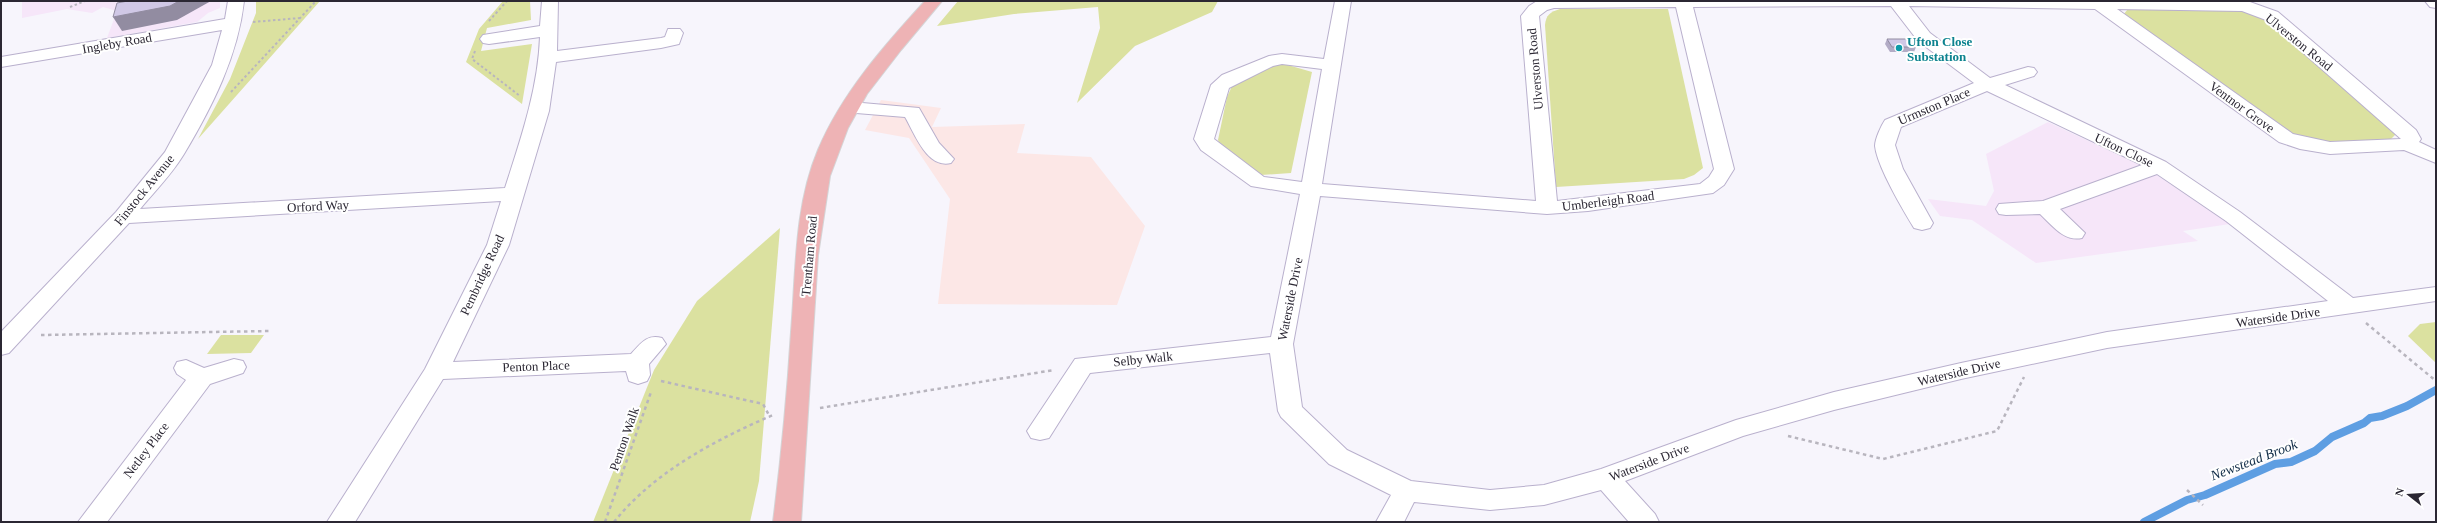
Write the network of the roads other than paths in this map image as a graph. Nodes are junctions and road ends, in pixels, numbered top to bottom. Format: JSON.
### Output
{"nodes":[{"id":1,"x":236,"y":1,"type":"edge"},
{"id":2,"x":550,"y":1,"type":"edge"},
{"id":3,"x":934,"y":1,"type":"edge"},
{"id":4,"x":1343,"y":1,"type":"edge"},
{"id":5,"x":1896,"y":1,"type":"edge"},
{"id":6,"x":1904,"y":1,"type":"edge"},
{"id":7,"x":1683,"y":2,"type":"junction"},
{"id":8,"x":2099,"y":4,"type":"junction"},
{"id":9,"x":233,"y":23,"type":"junction"},
{"id":10,"x":549,"y":30,"type":"junction"},
{"id":11,"x":674,"y":33,"type":"dead end"},
{"id":12,"x":484,"y":37,"type":"road end"},
{"id":13,"x":548,"y":58,"type":"junction"},
{"id":14,"x":1,"y":62,"type":"edge"},
{"id":15,"x":1333,"y":65,"type":"junction"},
{"id":16,"x":2028,"y":72,"type":"dead end"},
{"id":17,"x":1987,"y":84,"type":"junction"},
{"id":18,"x":851,"y":108,"type":"junction"},
{"id":19,"x":2407,"y":144,"type":"junction"},
{"id":20,"x":2436,"y":157,"type":"edge"},
{"id":21,"x":944,"y":159,"type":"dead end"},
{"id":22,"x":2159,"y":166,"type":"junction"},
{"id":23,"x":1311,"y":189,"type":"junction"},
{"id":24,"x":514,"y":194,"type":"junction"},
{"id":25,"x":2045,"y":207,"type":"junction"},
{"id":26,"x":1546,"y":208,"type":"junction"},
{"id":27,"x":2006,"y":209,"type":"dead end"},
{"id":28,"x":123,"y":217,"type":"junction"},
{"id":29,"x":1922,"y":223,"type":"dead end"},
{"id":30,"x":2074,"y":233,"type":"dead end"},
{"id":31,"x":2436,"y":294,"type":"edge"},
{"id":32,"x":2350,"y":307,"type":"junction"},
{"id":33,"x":7,"y":341,"type":"edge"},
{"id":34,"x":654,"y":344,"type":"dead end"},
{"id":35,"x":1281,"y":344,"type":"junction"},
{"id":36,"x":234,"y":367,"type":"dead end"},
{"id":37,"x":436,"y":371,"type":"junction"},
{"id":38,"x":1040,"y":431,"type":"dead end"},
{"id":39,"x":1606,"y":478,"type":"junction"},
{"id":40,"x":1407,"y":491,"type":"junction"},
{"id":41,"x":92,"y":522,"type":"edge"},
{"id":42,"x":341,"y":522,"type":"edge"},
{"id":43,"x":786,"y":522,"type":"edge"},
{"id":44,"x":1390,"y":522,"type":"edge"},
{"id":45,"x":1645,"y":522,"type":"edge"}],
"edges":[{"from":1,"to":9,"type":"street","name":"Finstock Avenue"},
{"from":2,"to":10,"type":"street","name":"Pembridge Road"},
{"from":3,"to":18,"type":"main road","name":"Trentham Road"},
{"from":4,"to":15,"type":"street","name":"Waterside Drive"},
{"from":5,"to":6,"type":"street","name":"Ulverston Road"},
{"from":5,"to":7,"type":"street","name":"Ulverston Road"},
{"from":5,"to":17,"type":"street","name":"Ufton Close"},
{"from":6,"to":8,"type":"street","name":"Ulverston Road"},
{"from":7,"to":26,"type":"street","name":"Ulverston Road"},
{"from":7,"to":26,"type":"street","name":"Umberleigh Road"},
{"from":8,"to":19,"type":"street","name":"Ventnor Grove"},
{"from":8,"to":19,"type":"street","name":"Ulverston Road"},
{"from":9,"to":14,"type":"street","name":"Ingleby Road"},
{"from":9,"to":28,"type":"street","name":"Finstock Avenue"},
{"from":10,"to":12,"type":"street"},
{"from":10,"to":13,"type":"street","name":"Pembridge Road"},
{"from":11,"to":13,"type":"street"},
{"from":13,"to":24,"type":"street","name":"Pembridge Road"},
{"from":15,"to":23,"type":"street","name":"Waterside Drive"},
{"from":15,"to":23,"type":"street","name":"Umberleigh Road"},
{"from":16,"to":17,"type":"street","name":"Urmston Place"},
{"from":17,"to":22,"type":"street","name":"Ufton Close"},
{"from":17,"to":29,"type":"street","name":"Urmston Place"},
{"from":18,"to":21,"type":"street"},
{"from":18,"to":43,"type":"main road","name":"Trentham Road"},
{"from":19,"to":20,"type":"street"},
{"from":22,"to":25,"type":"street"},
{"from":22,"to":32,"type":"street","name":"Ufton Close"},
{"from":23,"to":26,"type":"street","name":"Umberleigh Road"},
{"from":23,"to":35,"type":"street","name":"Waterside Drive"},
{"from":24,"to":28,"type":"street","name":"Orford Way"},
{"from":24,"to":37,"type":"street","name":"Pembridge Road"},
{"from":25,"to":27,"type":"street"},
{"from":25,"to":30,"type":"street"},
{"from":28,"to":33,"type":"street","name":"Finstock Avenue"},
{"from":31,"to":32,"type":"street","name":"Waterside Drive"},
{"from":32,"to":39,"type":"street","name":"Waterside Drive"},
{"from":34,"to":37,"type":"street","name":"Penton Place"},
{"from":35,"to":38,"type":"street","name":"Selby Walk"},
{"from":35,"to":40,"type":"street","name":"Waterside Drive"},
{"from":36,"to":41,"type":"street","name":"Netley Place"},
{"from":37,"to":42,"type":"street","name":"Pembridge Road"},
{"from":39,"to":40,"type":"street","name":"Waterside Drive"},
{"from":39,"to":45,"type":"street"},
{"from":40,"to":44,"type":"street"}]}
